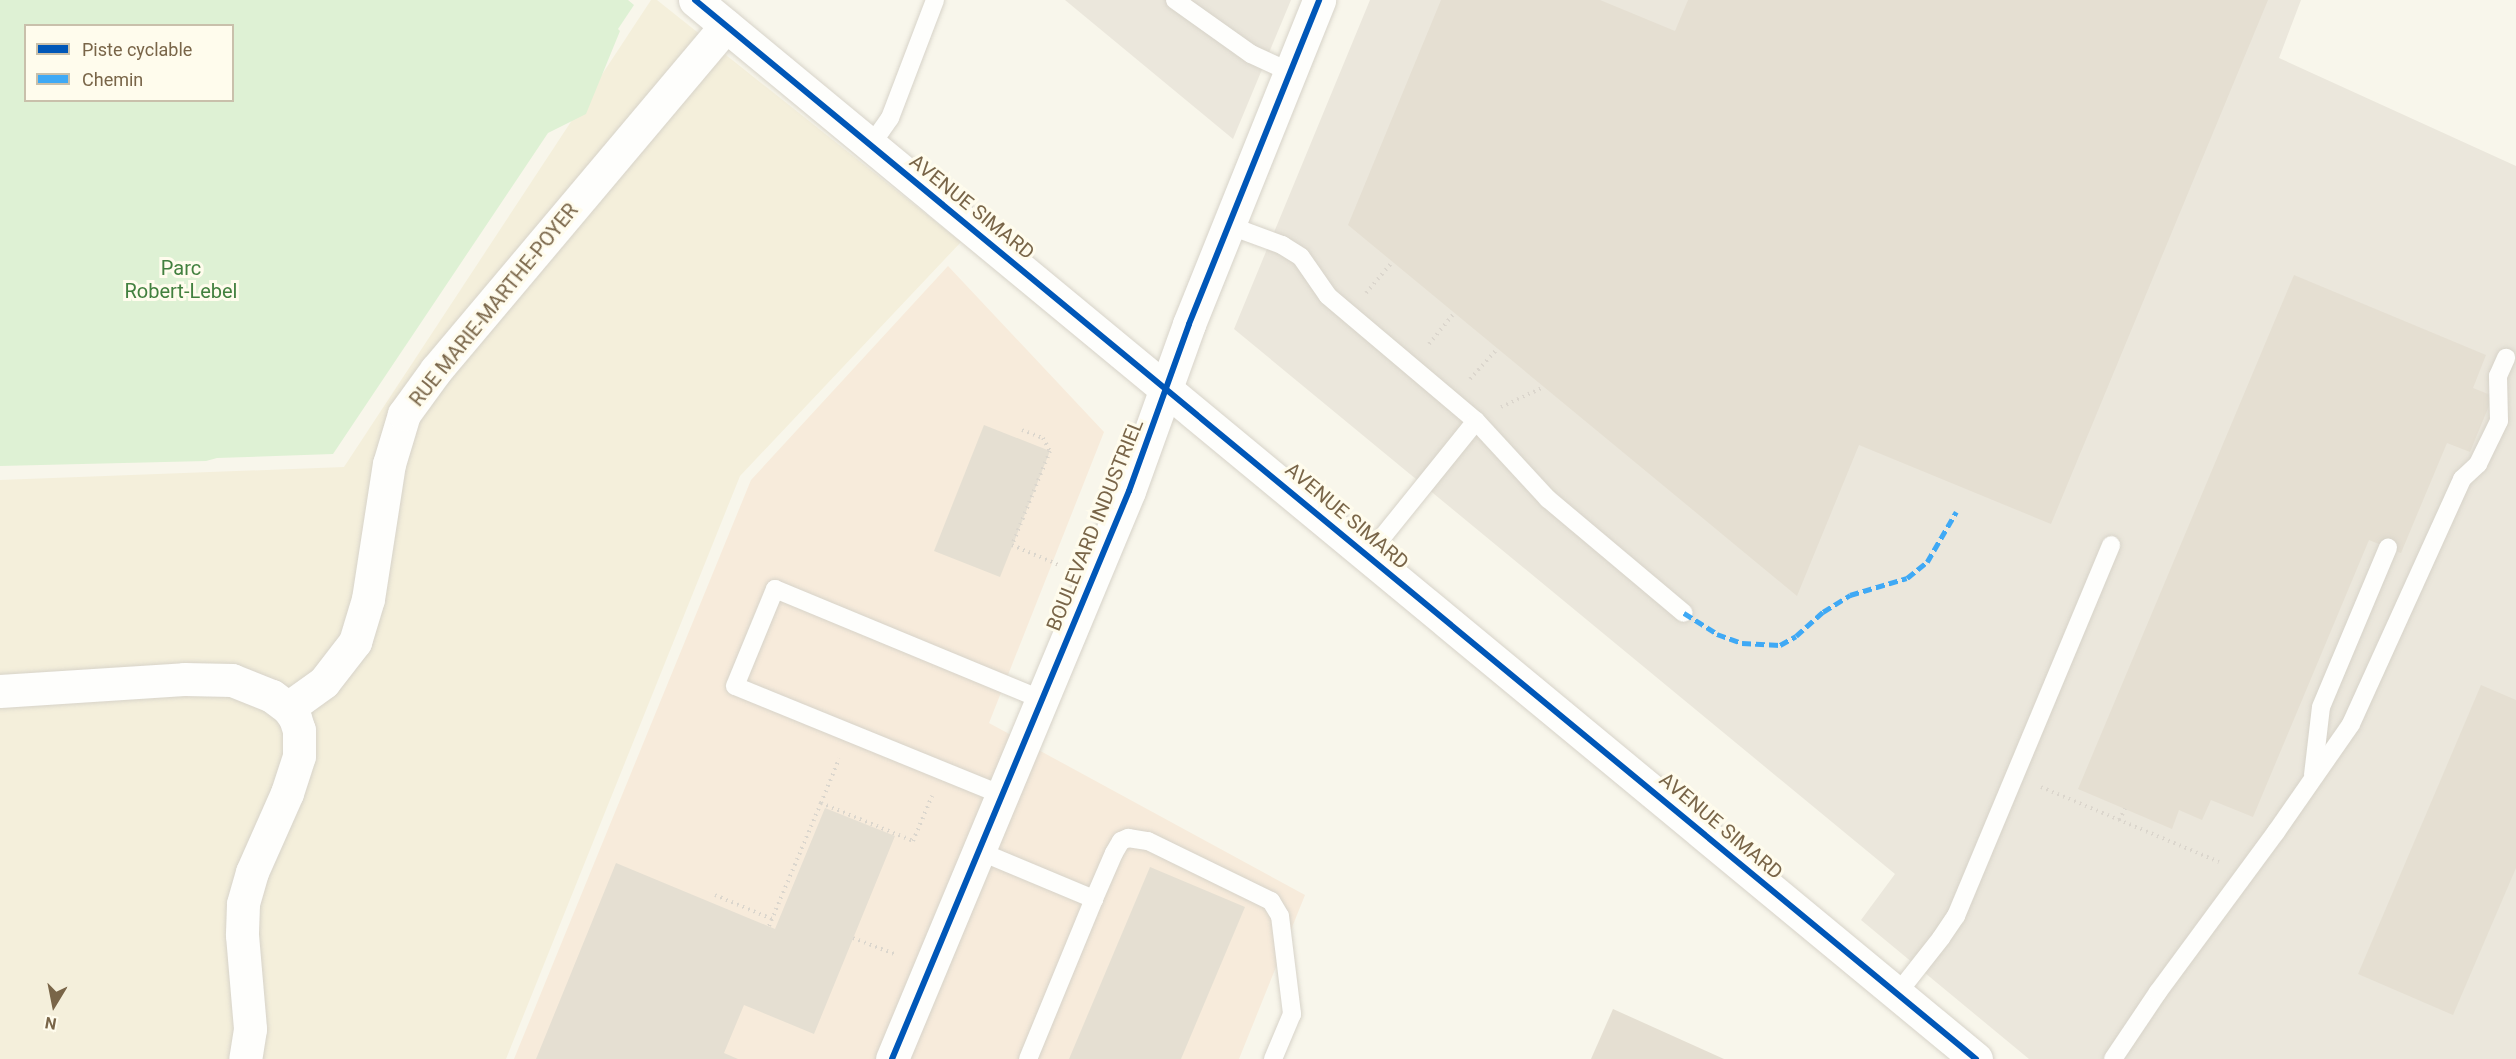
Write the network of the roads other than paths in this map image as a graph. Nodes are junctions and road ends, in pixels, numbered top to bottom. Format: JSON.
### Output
{"nodes":[{"id":1,"x":695,"y":0,"type":"edge"},
{"id":2,"x":935,"y":0,"type":"edge"},
{"id":3,"x":1175,"y":0,"type":"edge"},
{"id":4,"x":1319,"y":0,"type":"edge"},
{"id":5,"x":726,"y":26,"type":"junction"},
{"id":6,"x":1290,"y":72,"type":"junction"},
{"id":7,"x":871,"y":145,"type":"junction"},
{"id":8,"x":1228,"y":225,"type":"junction"},
{"id":9,"x":2506,"y":358,"type":"dead end"},
{"id":10,"x":1166,"y":387,"type":"junction"},
{"id":11,"x":1476,"y":421,"type":"junction"},
{"id":12,"x":2111,"y":545,"type":"dead end"},
{"id":13,"x":2388,"y":548,"type":"dead end"},
{"id":14,"x":1368,"y":555,"type":"junction"},
{"id":15,"x":1684,"y":613,"type":"dead end"},
{"id":16,"x":0,"y":691,"type":"edge"},
{"id":17,"x":1041,"y":699,"type":"junction"},
{"id":18,"x":288,"y":708,"type":"junction"},
{"id":19,"x":2313,"y":778,"type":"junction"},
{"id":20,"x":1002,"y":795,"type":"junction"},
{"id":21,"x":979,"y":851,"type":"junction"},
{"id":22,"x":1094,"y":899,"type":"junction"},
{"id":23,"x":1897,"y":993,"type":"junction"},
{"id":24,"x":245,"y":1059,"type":"edge"},
{"id":25,"x":892,"y":1059,"type":"edge"},
{"id":26,"x":1028,"y":1059,"type":"edge"},
{"id":27,"x":1273,"y":1059,"type":"edge"},
{"id":28,"x":1976,"y":1059,"type":"edge"},
{"id":29,"x":2113,"y":1059,"type":"edge"}],
"edges":[{"from":1,"to":5,"type":"street","name":"AVENUE SIMARD"},
{"from":2,"to":7,"type":"lane"},
{"from":3,"to":6,"type":"lane"},
{"from":4,"to":6,"type":"street","name":"BOULEVARD INDUSTRIEL"},
{"from":5,"to":7,"type":"street","name":"AVENUE SIMARD"},
{"from":5,"to":18,"type":"street","name":"RUE MARIE-MARTHE-POYER"},
{"from":6,"to":8,"type":"street","name":"BOULEVARD INDUSTRIEL"},
{"from":7,"to":10,"type":"street","name":"AVENUE SIMARD"},
{"from":8,"to":10,"type":"street","name":"BOULEVARD INDUSTRIEL"},
{"from":8,"to":11,"type":"lane"},
{"from":9,"to":19,"type":"lane"},
{"from":10,"to":14,"type":"street","name":"AVENUE SIMARD"},
{"from":10,"to":17,"type":"street","name":"BOULEVARD INDUSTRIEL"},
{"from":11,"to":14,"type":"lane"},
{"from":11,"to":15,"type":"lane"},
{"from":12,"to":23,"type":"lane"},
{"from":13,"to":19,"type":"lane"},
{"from":14,"to":23,"type":"street","name":"AVENUE SIMARD"},
{"from":16,"to":18,"type":"street"},
{"from":17,"to":20,"type":"street","name":"BOULEVARD INDUSTRIEL"},
{"from":17,"to":20,"type":"lane"},
{"from":18,"to":24,"type":"street"},
{"from":19,"to":29,"type":"lane"},
{"from":20,"to":21,"type":"street","name":"BOULEVARD INDUSTRIEL"},
{"from":21,"to":22,"type":"lane"},
{"from":21,"to":25,"type":"street","name":"BOULEVARD INDUSTRIEL"},
{"from":22,"to":26,"type":"lane"},
{"from":22,"to":27,"type":"lane"},
{"from":23,"to":28,"type":"street","name":"AVENUE SIMARD"}]}
